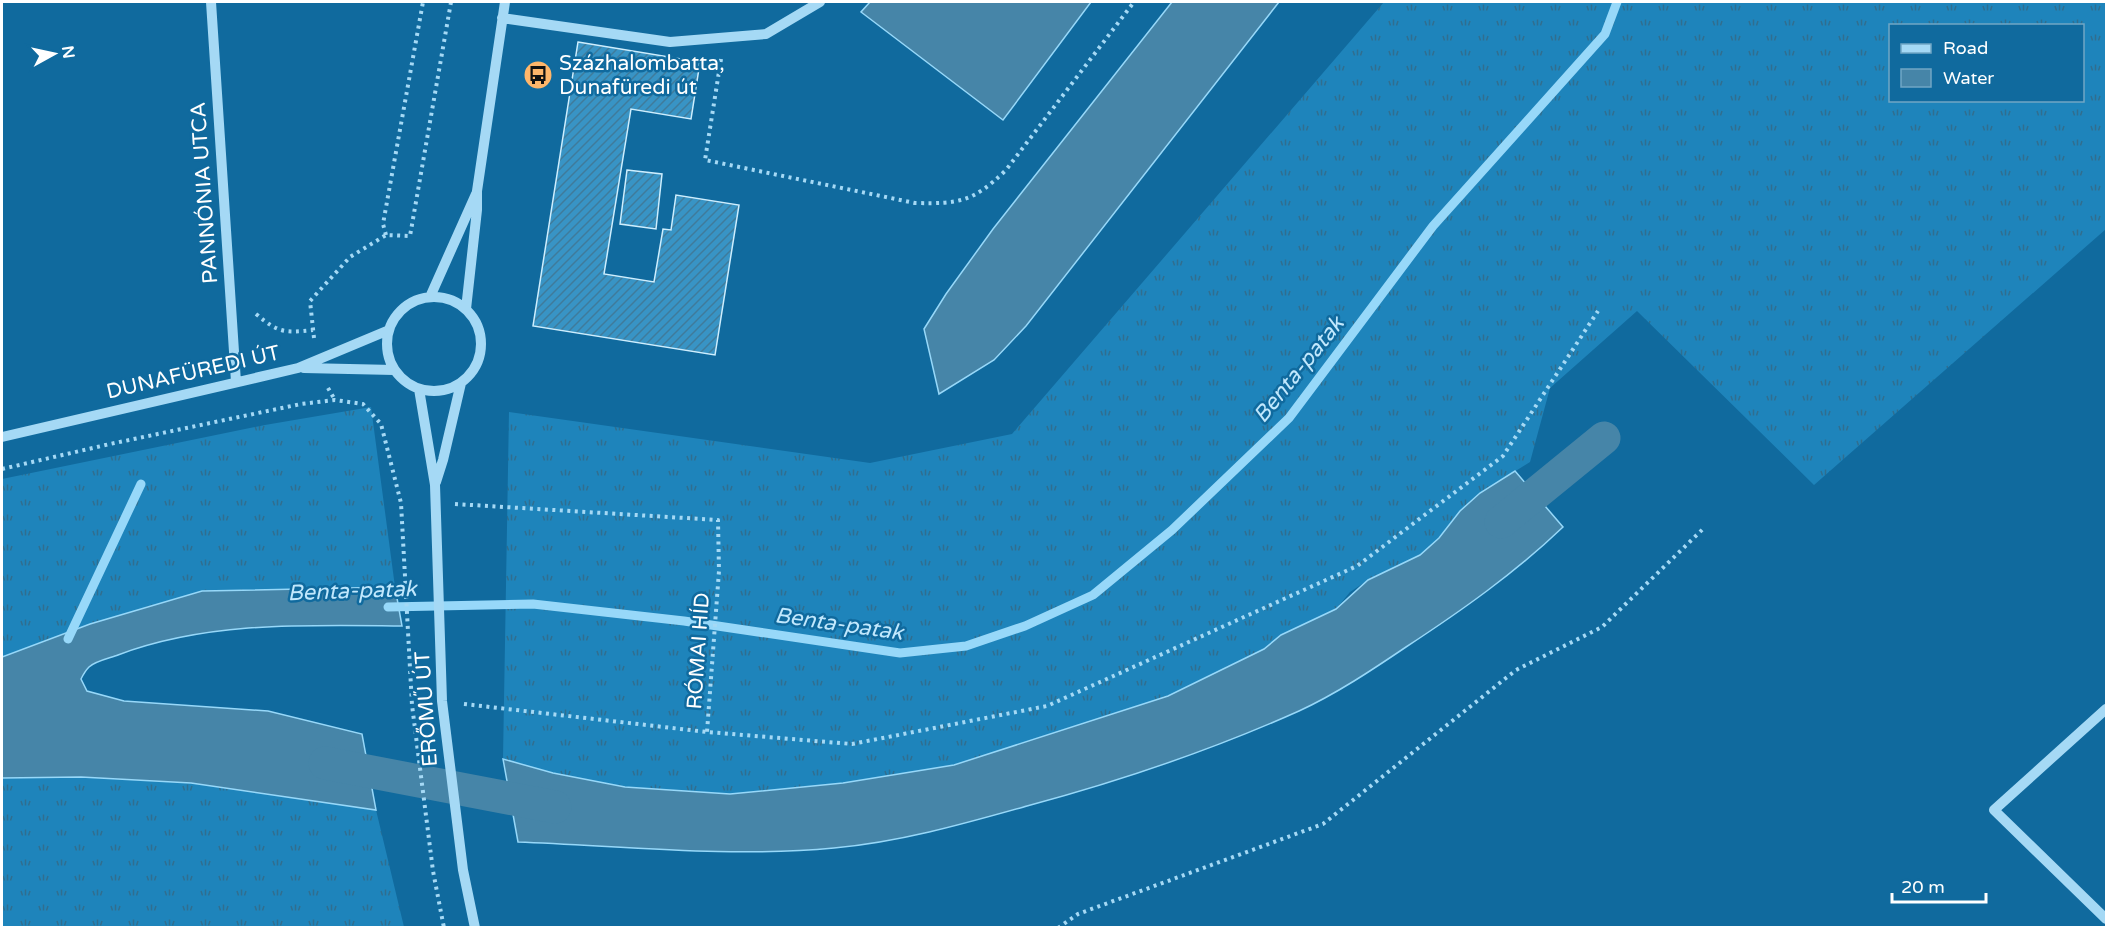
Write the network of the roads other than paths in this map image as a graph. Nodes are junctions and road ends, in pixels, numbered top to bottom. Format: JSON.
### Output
{"nodes":[{"id":1,"x":211,"y":2,"type":"edge"},
{"id":2,"x":505,"y":2,"type":"edge"},
{"id":3,"x":820,"y":2,"type":"edge"},
{"id":4,"x":502,"y":18,"type":"junction"},
{"id":5,"x":477,"y":191,"type":"junction"},
{"id":6,"x":429,"y":297,"type":"junction"},
{"id":7,"x":466,"y":309,"type":"junction"},
{"id":8,"x":389,"y":330,"type":"junction"},
{"id":9,"x":298,"y":368,"type":"junction"},
{"id":10,"x":394,"y":370,"type":"junction"},
{"id":11,"x":236,"y":382,"type":"junction"},
{"id":12,"x":461,"y":383,"type":"junction"},
{"id":13,"x":419,"y":389,"type":"junction"},
{"id":14,"x":2,"y":437,"type":"edge"},
{"id":15,"x":435,"y":485,"type":"junction"},
{"id":16,"x":2106,"y":709,"type":"edge"},
{"id":17,"x":2106,"y":919,"type":"edge"},
{"id":18,"x":475,"y":927,"type":"edge"}],
"edges":[{"from":1,"to":11,"type":"street","name":"PANNÓNIA UTCA"},
{"from":2,"to":4,"type":"street"},
{"from":3,"to":4,"type":"street"},
{"from":4,"to":5,"type":"street"},
{"from":5,"to":6,"type":"street"},
{"from":5,"to":7,"type":"street"},
{"from":6,"to":7,"type":"street"},
{"from":6,"to":8,"type":"street"},
{"from":7,"to":12,"type":"street"},
{"from":8,"to":9,"type":"street","name":"DUNAFÜREDI ÚT"},
{"from":8,"to":10,"type":"street"},
{"from":9,"to":10,"type":"street"},
{"from":9,"to":11,"type":"street","name":"DUNAFÜREDI ÚT"},
{"from":10,"to":13,"type":"street"},
{"from":11,"to":14,"type":"street","name":"DUNAFÜREDI ÚT"},
{"from":12,"to":13,"type":"street"},
{"from":12,"to":15,"type":"street","name":"ERŐMŰ ÚT"},
{"from":13,"to":15,"type":"street","name":"ERŐMŰ ÚT"},
{"from":15,"to":18,"type":"street","name":"ERŐMŰ ÚT"},
{"from":16,"to":17,"type":"street"}]}
